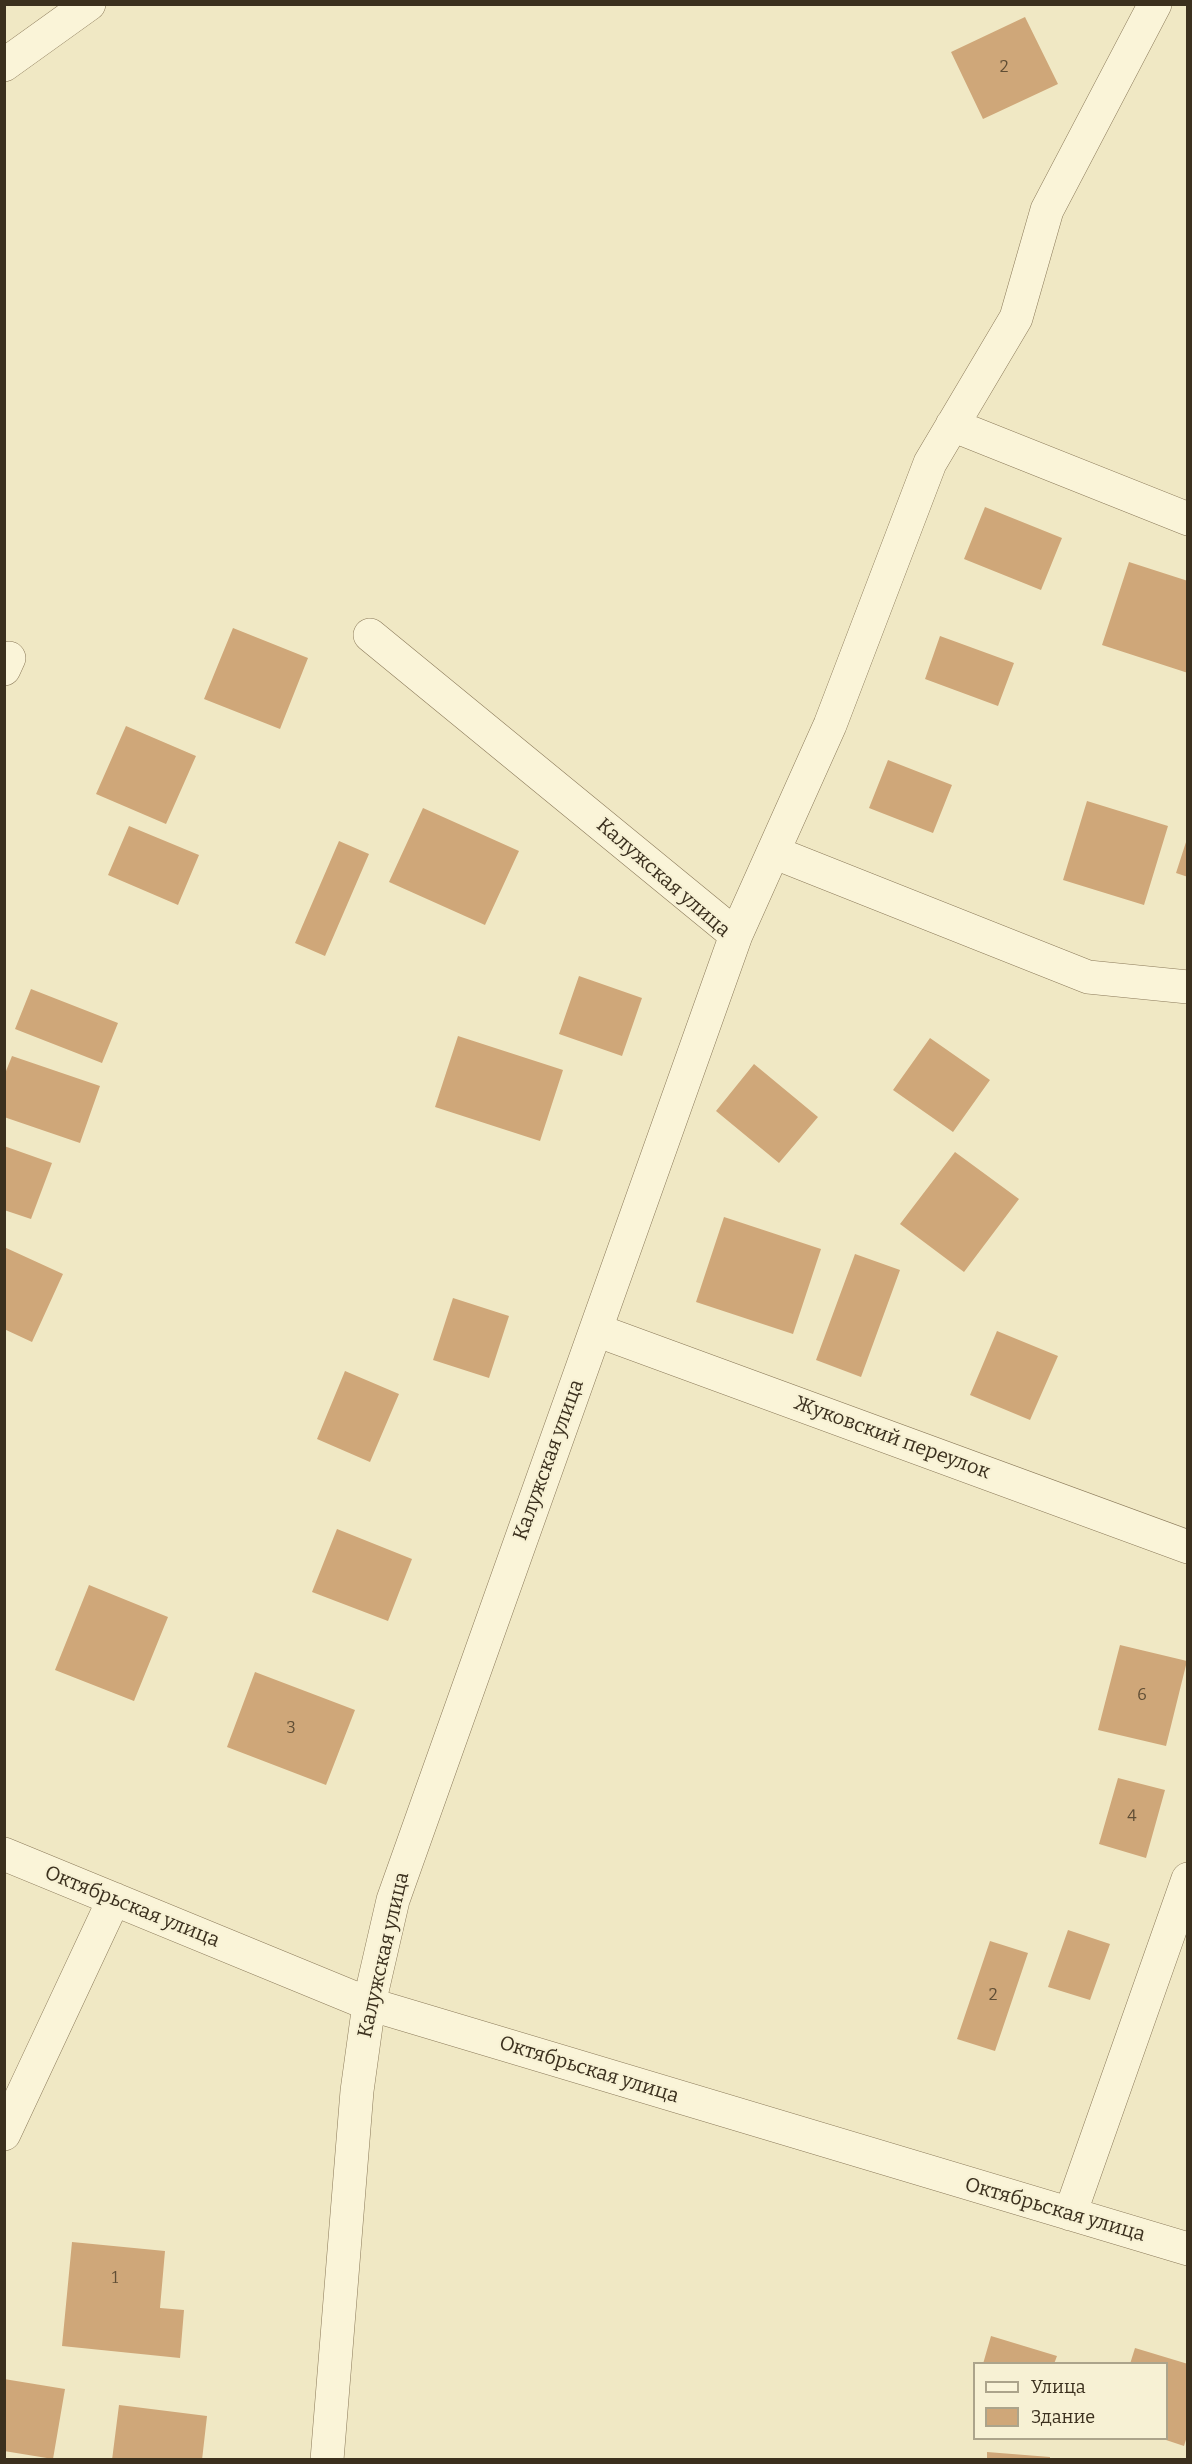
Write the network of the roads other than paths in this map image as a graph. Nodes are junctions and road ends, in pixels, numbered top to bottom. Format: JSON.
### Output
{"nodes":[{"id":1,"x":89,"y":4,"type":"edge"},
{"id":2,"x":1155,"y":4,"type":"edge"},
{"id":3,"x":4,"y":65,"type":"edge"},
{"id":4,"x":952,"y":425,"type":"junction"},
{"id":5,"x":1188,"y":519,"type":"edge"},
{"id":6,"x":370,"y":635,"type":"dead end"},
{"id":7,"x":773,"y":852,"type":"junction"},
{"id":8,"x":736,"y":935,"type":"junction"},
{"id":9,"x":1188,"y":987,"type":"edge"},
{"id":10,"x":596,"y":1330,"type":"junction"},
{"id":11,"x":1188,"y":1546,"type":"edge"},
{"id":12,"x":4,"y":1854,"type":"edge"},
{"id":13,"x":1188,"y":1879,"type":"edge"},
{"id":14,"x":114,"y":1899,"type":"junction"},
{"id":15,"x":369,"y":2004,"type":"junction"},
{"id":16,"x":4,"y":2134,"type":"edge"},
{"id":17,"x":1070,"y":2214,"type":"junction"},
{"id":18,"x":1188,"y":2249,"type":"edge"},
{"id":19,"x":327,"y":2460,"type":"edge"}],
"edges":[{"from":1,"to":3,"type":"street"},
{"from":2,"to":4,"type":"street"},
{"from":4,"to":5,"type":"street"},
{"from":4,"to":7,"type":"street"},
{"from":6,"to":8,"type":"street","name":"Калужская улица"},
{"from":7,"to":8,"type":"street"},
{"from":7,"to":9,"type":"street"},
{"from":8,"to":10,"type":"street","name":"Калужская улица"},
{"from":10,"to":11,"type":"street","name":"Жуковский переулок"},
{"from":10,"to":15,"type":"street","name":"Калужская улица"},
{"from":12,"to":14,"type":"street","name":"Октябрьская улица"},
{"from":13,"to":17,"type":"street"},
{"from":14,"to":15,"type":"street","name":"Октябрьская улица"},
{"from":14,"to":16,"type":"street"},
{"from":15,"to":17,"type":"street","name":"Октябрьская улица"},
{"from":15,"to":19,"type":"street","name":"Калужская улица"},
{"from":17,"to":18,"type":"street","name":"Октябрьская улица"}]}
